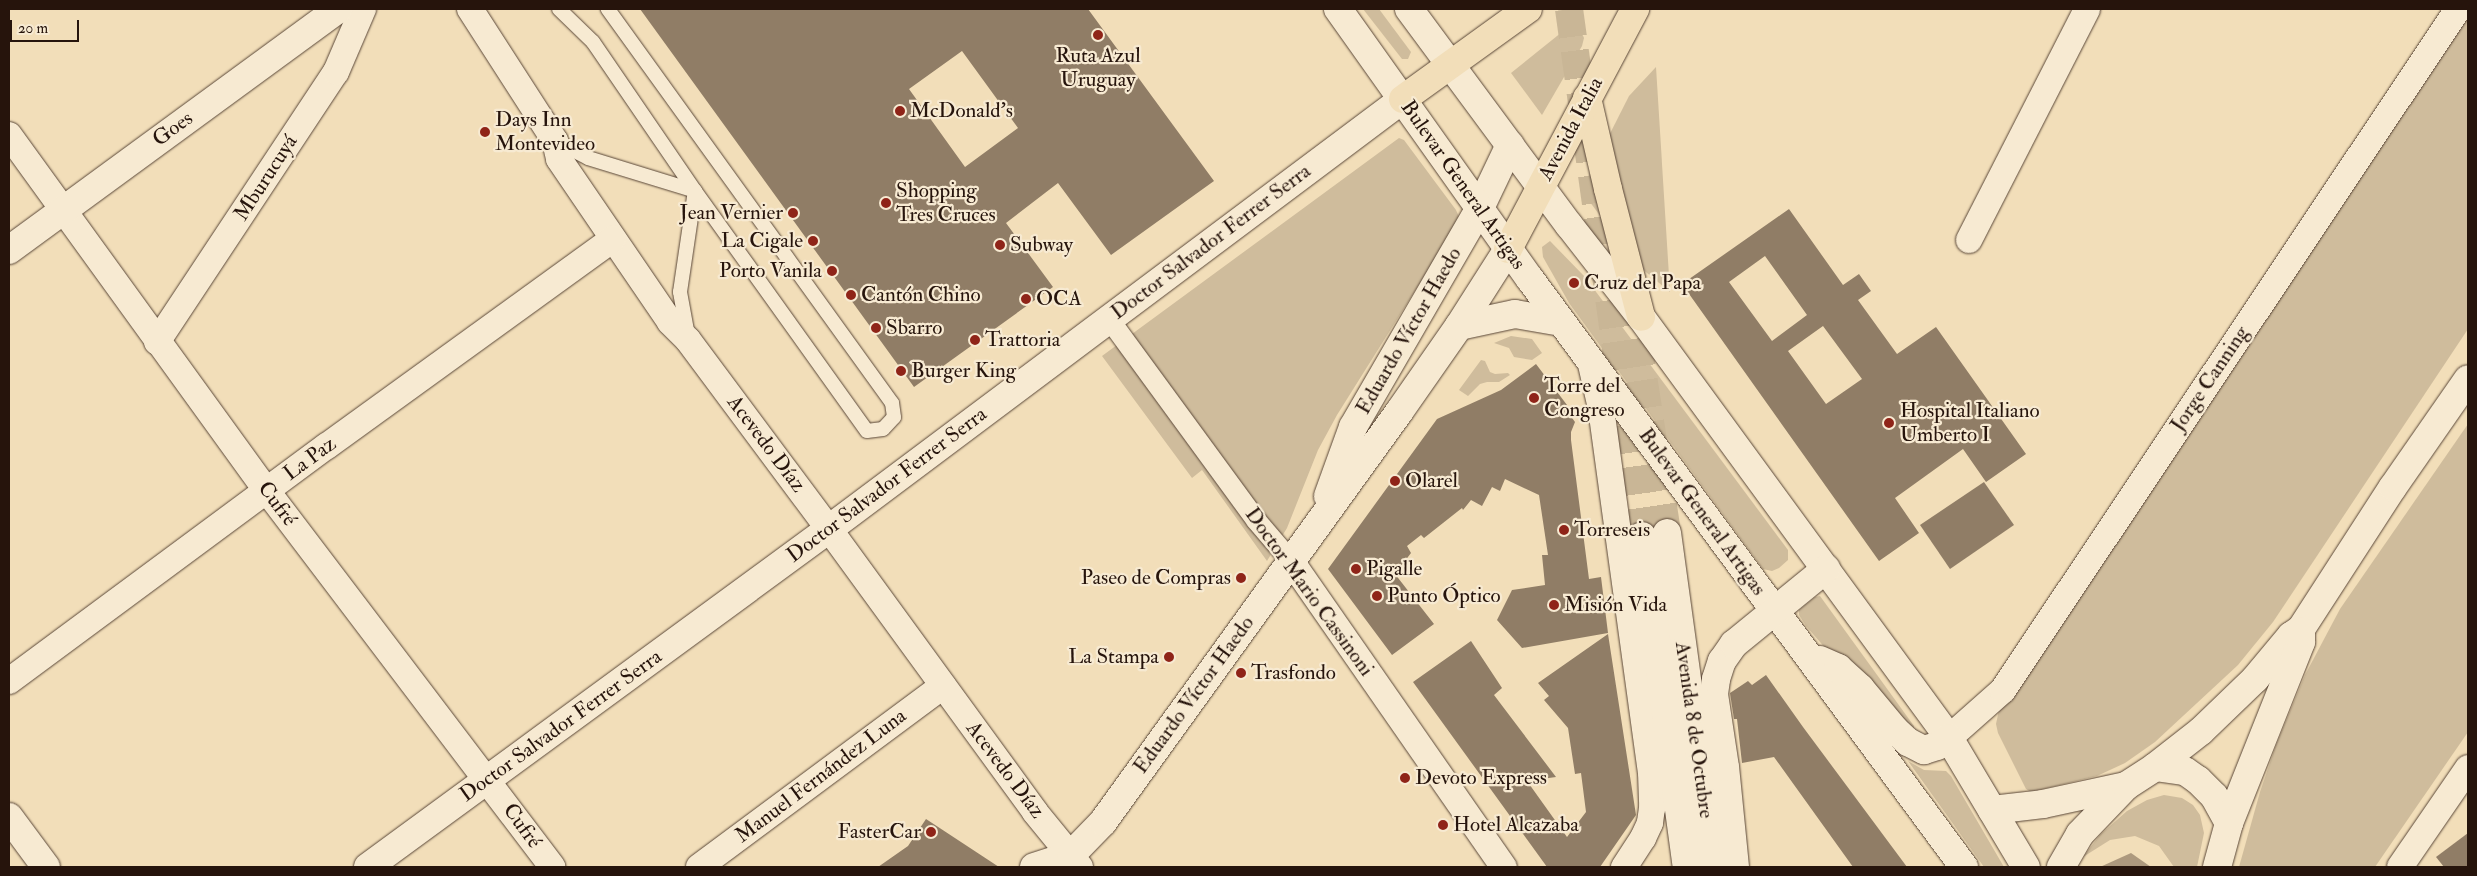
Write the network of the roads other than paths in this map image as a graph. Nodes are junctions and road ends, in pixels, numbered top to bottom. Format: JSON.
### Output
{"nodes":[{"id":1,"x":338,"y":9,"type":"edge"},
{"id":2,"x":363,"y":9,"type":"edge"},
{"id":3,"x":470,"y":9,"type":"edge"},
{"id":4,"x":558,"y":9,"type":"edge"},
{"id":5,"x":608,"y":9,"type":"edge"},
{"id":6,"x":1338,"y":9,"type":"edge"},
{"id":7,"x":1409,"y":9,"type":"edge"},
{"id":8,"x":1528,"y":9,"type":"edge"},
{"id":9,"x":1635,"y":9,"type":"edge"},
{"id":10,"x":2087,"y":9,"type":"edge"},
{"id":11,"x":2458,"y":9,"type":"edge"},
{"id":12,"x":1451,"y":64,"type":"junction"},
{"id":13,"x":1587,"y":98,"type":"junction"},
{"id":14,"x":1403,"y":99,"type":"junction"},
{"id":15,"x":9,"y":135,"type":"edge"},
{"id":16,"x":555,"y":141,"type":"junction"},
{"id":17,"x":1510,"y":145,"type":"junction"},
{"id":18,"x":1540,"y":186,"type":"junction"},
{"id":19,"x":696,"y":191,"type":"junction"},
{"id":20,"x":62,"y":210,"type":"junction"},
{"id":21,"x":1479,"y":210,"type":"junction"},
{"id":22,"x":613,"y":239,"type":"junction"},
{"id":23,"x":1969,"y":240,"type":"dead end"},
{"id":24,"x":1508,"y":249,"type":"junction"},
{"id":25,"x":9,"y":250,"type":"edge"},
{"id":26,"x":1641,"y":317,"type":"junction"},
{"id":27,"x":1109,"y":319,"type":"junction"},
{"id":28,"x":1560,"y":322,"type":"junction"},
{"id":29,"x":1459,"y":326,"type":"junction"},
{"id":30,"x":688,"y":340,"type":"junction"},
{"id":31,"x":157,"y":342,"type":"junction"},
{"id":32,"x":1590,"y":359,"type":"junction"},
{"id":33,"x":2468,"y":379,"type":"edge"},
{"id":34,"x":267,"y":491,"type":"junction"},
{"id":35,"x":1320,"y":521,"type":"junction"},
{"id":36,"x":829,"y":528,"type":"junction"},
{"id":37,"x":1291,"y":561,"type":"junction"},
{"id":38,"x":1826,"y":569,"type":"junction"},
{"id":39,"x":1774,"y":610,"type":"junction"},
{"id":40,"x":2301,"y":629,"type":"junction"},
{"id":41,"x":1808,"y":654,"type":"junction"},
{"id":42,"x":9,"y":681,"type":"edge"},
{"id":43,"x":943,"y":686,"type":"junction"},
{"id":44,"x":1949,"y":738,"type":"junction"},
{"id":45,"x":2155,"y":767,"type":"junction"},
{"id":46,"x":2468,"y":768,"type":"edge"},
{"id":47,"x":488,"y":780,"type":"junction"},
{"id":48,"x":2126,"y":786,"type":"junction"},
{"id":49,"x":1992,"y":810,"type":"junction"},
{"id":50,"x":9,"y":817,"type":"edge"},
{"id":51,"x":2229,"y":822,"type":"junction"},
{"id":52,"x":1073,"y":863,"type":"edge"},
{"id":53,"x":1686,"y":865,"type":"edge"},
{"id":54,"x":46,"y":867,"type":"edge"},
{"id":55,"x":368,"y":867,"type":"edge"},
{"id":56,"x":552,"y":867,"type":"edge"},
{"id":57,"x":699,"y":867,"type":"edge"},
{"id":58,"x":1034,"y":867,"type":"edge"},
{"id":59,"x":1504,"y":867,"type":"edge"},
{"id":60,"x":1624,"y":867,"type":"edge"},
{"id":61,"x":1713,"y":867,"type":"edge"},
{"id":62,"x":1735,"y":867,"type":"edge"},
{"id":63,"x":1964,"y":867,"type":"edge"},
{"id":64,"x":2026,"y":867,"type":"edge"},
{"id":65,"x":2061,"y":867,"type":"edge"},
{"id":66,"x":2217,"y":867,"type":"edge"},
{"id":67,"x":2400,"y":867,"type":"edge"}],
"edges":[{"from":1,"to":20,"type":"street","name":"Goes"},
{"from":2,"to":31,"type":"street","name":"Mburucuyá"},
{"from":3,"to":16,"type":"street","name":"Acevedo Díaz"},
{"from":4,"to":19,"type":"lane"},
{"from":5,"to":19,"type":"lane"},
{"from":6,"to":14,"type":"street","name":"Bulevar General Artigas"},
{"from":7,"to":12,"type":"street"},
{"from":8,"to":12,"type":"main road"},
{"from":9,"to":13,"type":"main road","name":"Avenida Italia"},
{"from":10,"to":23,"type":"street"},
{"from":11,"to":44,"type":"street","name":"Jorge Canning"},
{"from":12,"to":14,"type":"main road"},
{"from":12,"to":17,"type":"street"},
{"from":13,"to":18,"type":"main road","name":"Avenida Italia"},
{"from":13,"to":26,"type":"main road"},
{"from":14,"to":21,"type":"street","name":"Bulevar General Artigas"},
{"from":14,"to":27,"type":"street","name":"Doctor Salvador Ferrer Serra"},
{"from":15,"to":20,"type":"street","name":"Cufré"},
{"from":16,"to":19,"type":"lane"},
{"from":16,"to":22,"type":"street","name":"Acevedo Díaz"},
{"from":17,"to":18,"type":"street"},
{"from":17,"to":21,"type":"street","name":"Eduardo Víctor Haedo"},
{"from":18,"to":24,"type":"main road","name":"Avenida Italia"},
{"from":18,"to":26,"type":"street"},
{"from":19,"to":30,"type":"lane"},
{"from":20,"to":25,"type":"street","name":"Goes"},
{"from":20,"to":31,"type":"street","name":"Cufré"},
{"from":21,"to":24,"type":"street","name":"Bulevar General Artigas"},
{"from":21,"to":35,"type":"street","name":"Eduardo Víctor Haedo"},
{"from":22,"to":30,"type":"street","name":"Acevedo Díaz"},
{"from":22,"to":34,"type":"street","name":"La Paz"},
{"from":24,"to":28,"type":"street","name":"Bulevar General Artigas"},
{"from":24,"to":29,"type":"street","name":"Eduardo Víctor Haedo"},
{"from":26,"to":38,"type":"street"},
{"from":27,"to":36,"type":"street","name":"Doctor Salvador Ferrer Serra"},
{"from":27,"to":37,"type":"street","name":"Doctor Mario Cassinoni"},
{"from":28,"to":29,"type":"street"},
{"from":28,"to":32,"type":"street","name":"Bulevar General Artigas"},
{"from":29,"to":35,"type":"street","name":"Eduardo Víctor Haedo"},
{"from":30,"to":36,"type":"street","name":"Acevedo Díaz"},
{"from":31,"to":34,"type":"street","name":"Cufré"},
{"from":32,"to":39,"type":"street","name":"Bulevar General Artigas"},
{"from":32,"to":60,"type":"street"},
{"from":33,"to":40,"type":"street"},
{"from":34,"to":42,"type":"street","name":"La Paz"},
{"from":34,"to":47,"type":"street","name":"Cufré"},
{"from":35,"to":37,"type":"street","name":"Eduardo Víctor Haedo"},
{"from":36,"to":43,"type":"street","name":"Acevedo Díaz"},
{"from":36,"to":47,"type":"street","name":"Doctor Salvador Ferrer Serra"},
{"from":37,"to":52,"type":"street","name":"Eduardo Víctor Haedo"},
{"from":37,"to":59,"type":"street","name":"Doctor Mario Cassinoni"},
{"from":38,"to":39,"type":"street"},
{"from":38,"to":44,"type":"street"},
{"from":39,"to":41,"type":"street","name":"Bulevar General Artigas"},
{"from":39,"to":62,"type":"street"},
{"from":40,"to":45,"type":"street"},
{"from":40,"to":51,"type":"street"},
{"from":41,"to":44,"type":"street"},
{"from":41,"to":63,"type":"street","name":"Bulevar General Artigas"},
{"from":43,"to":52,"type":"street","name":"Acevedo Díaz"},
{"from":43,"to":57,"type":"street","name":"Manuel Fernández Luna"},
{"from":44,"to":49,"type":"street"},
{"from":45,"to":48,"type":"street"},
{"from":45,"to":51,"type":"street"},
{"from":46,"to":67,"type":"street"},
{"from":47,"to":55,"type":"street","name":"Doctor Salvador Ferrer Serra"},
{"from":47,"to":56,"type":"street","name":"Cufré"},
{"from":48,"to":49,"type":"street"},
{"from":48,"to":65,"type":"street"},
{"from":49,"to":64,"type":"street"},
{"from":50,"to":54,"type":"street"},
{"from":51,"to":66,"type":"street"},
{"from":52,"to":58,"type":"street"},
{"from":53,"to":61,"type":"street","name":"Avenida 8 de Octubre"}]}
